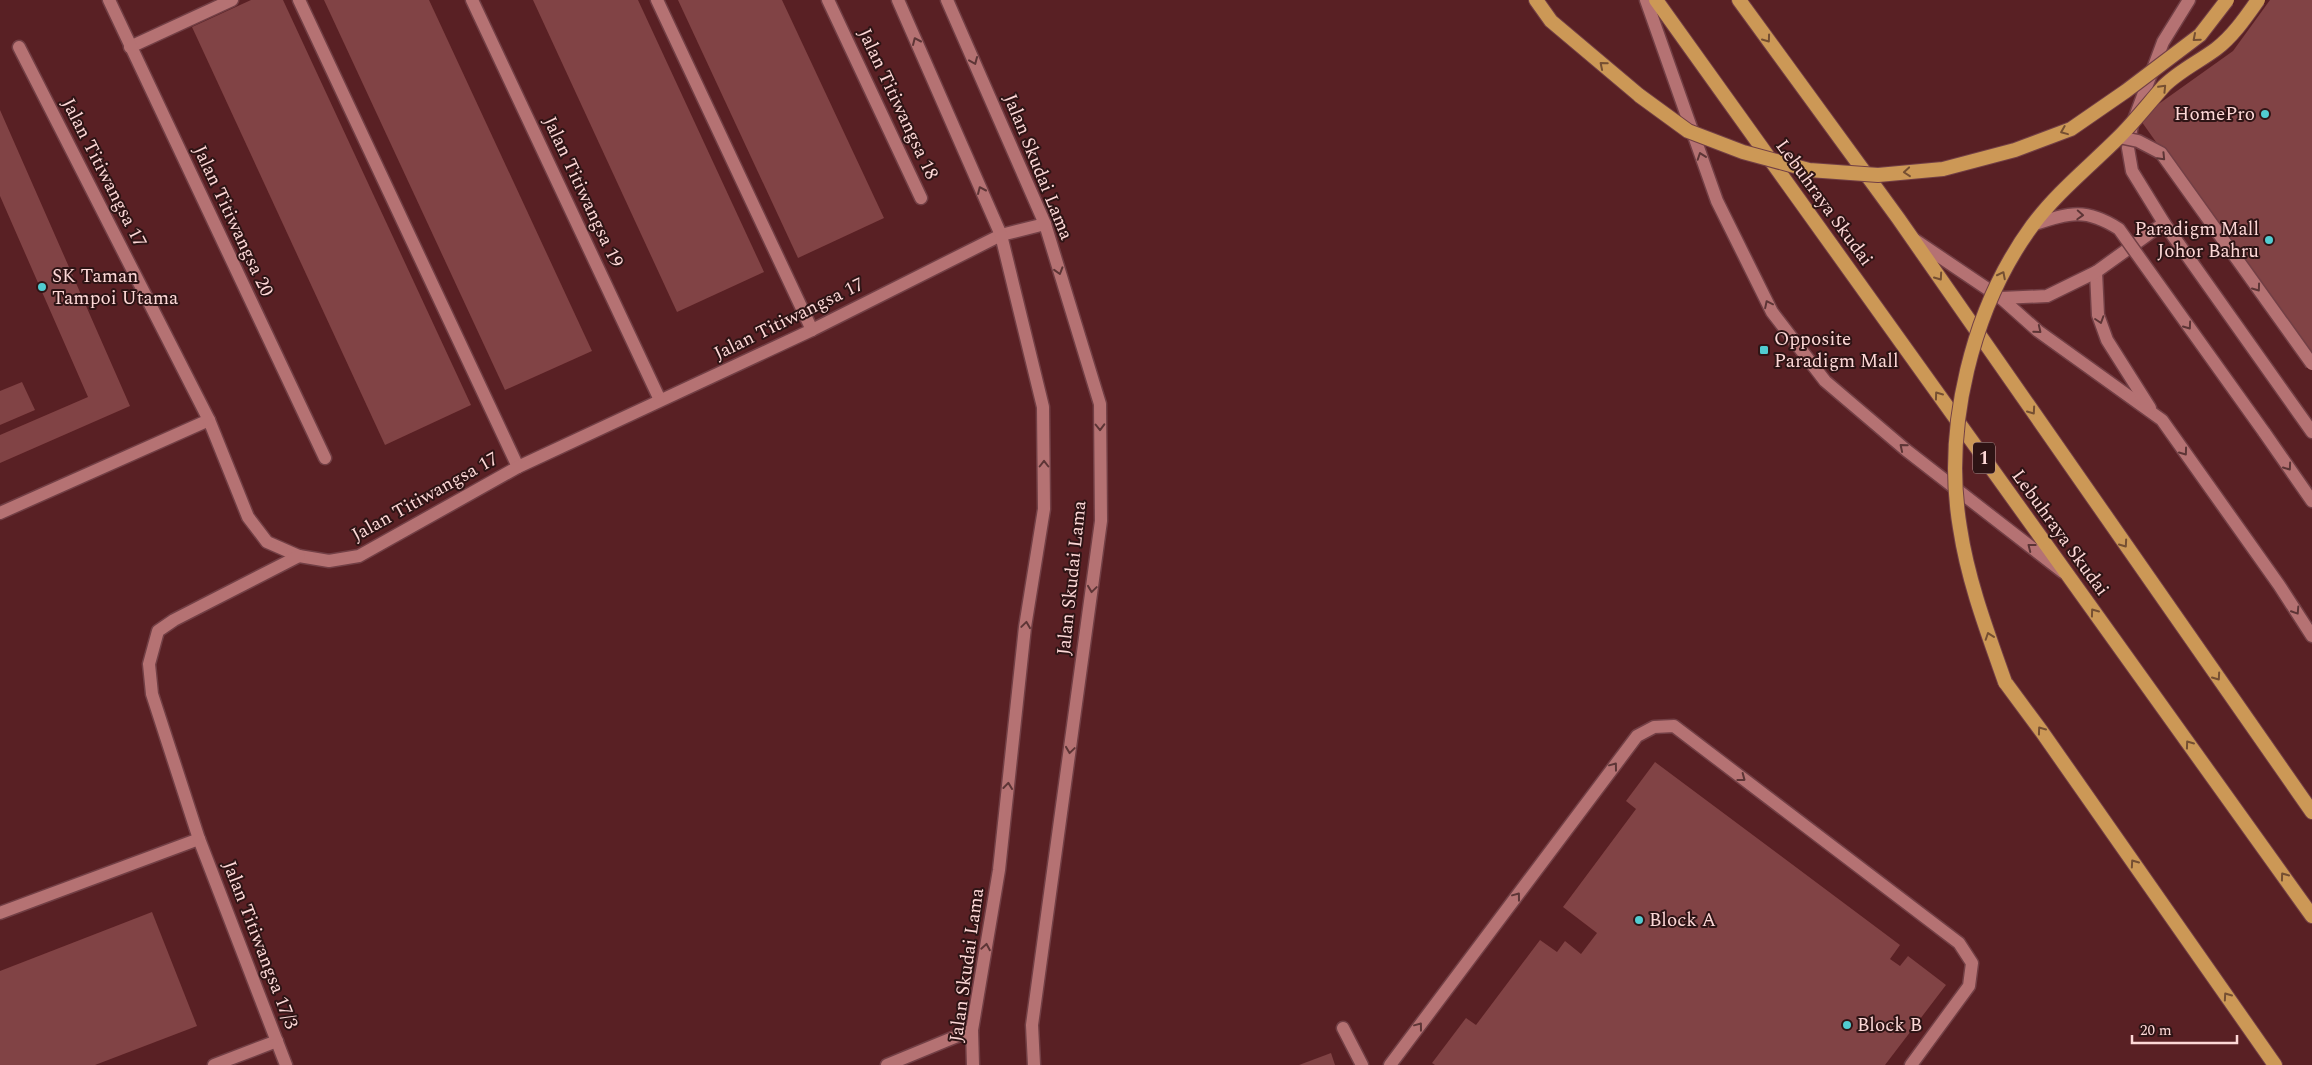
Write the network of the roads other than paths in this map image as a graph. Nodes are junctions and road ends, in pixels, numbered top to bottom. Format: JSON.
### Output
{"nodes":[{"id":1,"x":109,"y":0,"type":"edge"},
{"id":2,"x":232,"y":0,"type":"edge"},
{"id":3,"x":299,"y":0,"type":"edge"},
{"id":4,"x":472,"y":0,"type":"edge"},
{"id":5,"x":657,"y":0,"type":"edge"},
{"id":6,"x":828,"y":0,"type":"edge"},
{"id":7,"x":898,"y":0,"type":"edge"},
{"id":8,"x":947,"y":0,"type":"edge"},
{"id":9,"x":1536,"y":0,"type":"edge"},
{"id":10,"x":1646,"y":0,"type":"edge"},
{"id":11,"x":1656,"y":0,"type":"edge"},
{"id":12,"x":1738,"y":0,"type":"edge"},
{"id":13,"x":2188,"y":0,"type":"edge"},
{"id":14,"x":2227,"y":0,"type":"edge"},
{"id":15,"x":2258,"y":0,"type":"edge"},
{"id":16,"x":19,"y":46,"type":"dead end"},
{"id":17,"x":130,"y":47,"type":"junction"},
{"id":18,"x":2119,"y":138,"type":"junction"},
{"id":19,"x":921,"y":198,"type":"dead end"},
{"id":20,"x":2164,"y":223,"type":"junction"},
{"id":21,"x":1044,"y":224,"type":"junction"},
{"id":22,"x":2032,"y":225,"type":"junction"},
{"id":23,"x":1000,"y":235,"type":"junction"},
{"id":24,"x":1911,"y":237,"type":"junction"},
{"id":25,"x":2096,"y":272,"type":"junction"},
{"id":26,"x":2001,"y":298,"type":"junction"},
{"id":27,"x":812,"y":330,"type":"junction"},
{"id":28,"x":2312,"y":364,"type":"edge"},
{"id":29,"x":660,"y":400,"type":"junction"},
{"id":30,"x":2154,"y":414,"type":"junction"},
{"id":31,"x":208,"y":420,"type":"junction"},
{"id":32,"x":2312,"y":432,"type":"edge"},
{"id":33,"x":325,"y":458,"type":"dead end"},
{"id":34,"x":518,"y":467,"type":"junction"},
{"id":35,"x":2312,"y":501,"type":"edge"},
{"id":36,"x":0,"y":513,"type":"edge"},
{"id":37,"x":299,"y":556,"type":"junction"},
{"id":38,"x":2069,"y":577,"type":"junction"},
{"id":39,"x":2312,"y":636,"type":"edge"},
{"id":40,"x":2312,"y":812,"type":"edge"},
{"id":41,"x":198,"y":839,"type":"junction"},
{"id":42,"x":0,"y":913,"type":"edge"},
{"id":43,"x":2312,"y":916,"type":"edge"},
{"id":44,"x":1343,"y":1028,"type":"dead end"},
{"id":45,"x":972,"y":1030,"type":"junction"},
{"id":46,"x":277,"y":1041,"type":"junction"},
{"id":47,"x":214,"y":1065,"type":"edge"},
{"id":48,"x":286,"y":1065,"type":"edge"},
{"id":49,"x":887,"y":1065,"type":"edge"},
{"id":50,"x":973,"y":1065,"type":"edge"},
{"id":51,"x":1034,"y":1065,"type":"edge"},
{"id":52,"x":1362,"y":1065,"type":"edge"},
{"id":53,"x":1390,"y":1065,"type":"edge"},
{"id":54,"x":1911,"y":1065,"type":"edge"},
{"id":55,"x":2275,"y":1065,"type":"edge"}],
"edges":[{"from":1,"to":17,"type":"street","name":"Jalan Titiwangsa 20"},
{"from":2,"to":17,"type":"street"},
{"from":3,"to":34,"type":"street"},
{"from":4,"to":29,"type":"street","name":"Jalan Titiwangsa 19"},
{"from":5,"to":27,"type":"street"},
{"from":6,"to":19,"type":"street","name":"Jalan Titiwangsa 18"},
{"from":23,"to":7,"type":"street","name":"Jalan Skudai Lama","one_way":true},
{"from":8,"to":21,"type":"street","name":"Jalan Skudai Lama","one_way":true},
{"from":14,"to":9,"type":"highway","one_way":true,"bridge":true},
{"from":38,"to":10,"type":"street","one_way":true},
{"from":38,"to":11,"type":"highway","name":"Lebuhraya Skudai","number":"1","one_way":true},
{"from":12,"to":24,"type":"highway","one_way":true},
{"from":13,"to":20,"type":"street"},
{"from":18,"to":15,"type":"highway","one_way":true,"bridge":true},
{"from":16,"to":31,"type":"street","name":"Jalan Titiwangsa 17"},
{"from":17,"to":33,"type":"street","name":"Jalan Titiwangsa 20"},
{"from":18,"to":22,"type":"highway","bridge":true},
{"from":18,"to":28,"type":"street","one_way":true,"bridge":true},
{"from":20,"to":25,"type":"street"},
{"from":20,"to":32,"type":"street"},
{"from":21,"to":23,"type":"street","name":"Jalan Titiwangsa 17"},
{"from":21,"to":51,"type":"street","name":"Jalan Skudai Lama","one_way":true},
{"from":22,"to":35,"type":"street","one_way":true,"bridge":true},
{"from":55,"to":22,"type":"highway","one_way":true,"bridge":true},
{"from":23,"to":27,"type":"street","name":"Jalan Titiwangsa 17"},
{"from":45,"to":23,"type":"street","name":"Jalan Skudai Lama","one_way":true},
{"from":24,"to":26,"type":"street"},
{"from":24,"to":40,"type":"highway","one_way":true},
{"from":25,"to":26,"type":"street"},
{"from":25,"to":30,"type":"street","one_way":true},
{"from":26,"to":30,"type":"street","one_way":true},
{"from":27,"to":29,"type":"street","name":"Jalan Titiwangsa 17"},
{"from":29,"to":34,"type":"street","name":"Jalan Titiwangsa 17"},
{"from":30,"to":39,"type":"street","one_way":true},
{"from":31,"to":36,"type":"street"},
{"from":31,"to":37,"type":"street","name":"Jalan Titiwangsa 17"},
{"from":34,"to":37,"type":"street","name":"Jalan Titiwangsa 17"},
{"from":37,"to":41,"type":"street","name":"Jalan Titiwangsa 17/3"},
{"from":43,"to":38,"type":"highway","name":"Lebuhraya Skudai","number":"1","one_way":true},
{"from":41,"to":42,"type":"street"},
{"from":41,"to":46,"type":"street","name":"Jalan Titiwangsa 17/3"},
{"from":44,"to":52,"type":"street"},
{"from":45,"to":49,"type":"street"},
{"from":45,"to":50,"type":"street","name":"Jalan Skudai Lama"},
{"from":46,"to":47,"type":"street"},
{"from":46,"to":48,"type":"street","name":"Jalan Titiwangsa 17/3"},
{"from":53,"to":54,"type":"street","one_way":true}]}
